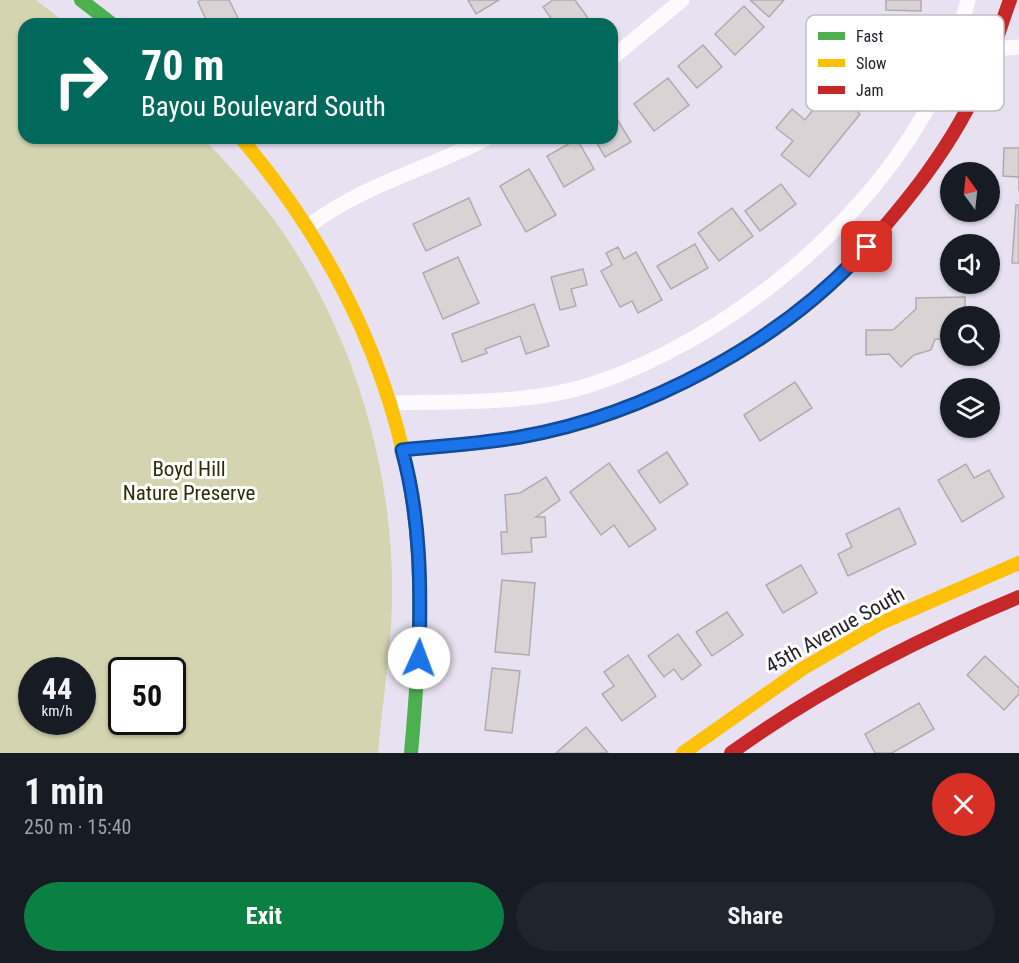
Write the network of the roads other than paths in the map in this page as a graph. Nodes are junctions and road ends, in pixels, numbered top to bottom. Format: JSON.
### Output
{"nodes":[{"id":1,"x":81,"y":0,"type":"edge"},
{"id":2,"x":682,"y":0,"type":"edge"},
{"id":3,"x":968,"y":0,"type":"edge"},
{"id":4,"x":1010,"y":0,"type":"edge"},
{"id":5,"x":964,"y":15,"type":"edge"},
{"id":6,"x":104,"y":18,"type":"edge"},
{"id":7,"x":1004,"y":20,"type":"edge"},
{"id":8,"x":1019,"y":47,"type":"edge"},
{"id":9,"x":1004,"y":48,"type":"edge"},
{"id":10,"x":618,"y":53,"type":"edge"},
{"id":11,"x":925,"y":111,"type":"edge"},
{"id":12,"x":967,"y":111,"type":"edge"},
{"id":13,"x":246,"y":144,"type":"edge"},
{"id":14,"x":473,"y":144,"type":"edge"},
{"id":15,"x":310,"y":225,"type":"junction"},
{"id":16,"x":390,"y":404,"type":"junction"},
{"id":17,"x":402,"y":450,"type":"junction"},
{"id":18,"x":1019,"y":563,"type":"edge"},
{"id":19,"x":1019,"y":597,"type":"edge"},
{"id":20,"x":411,"y":753,"type":"edge"},
{"id":21,"x":683,"y":753,"type":"edge"},
{"id":22,"x":731,"y":753,"type":"edge"}],
"edges":[{"from":1,"to":6,"type":"street"},
{"from":2,"to":10,"type":"street"},
{"from":3,"to":5,"type":"street"},
{"from":4,"to":7,"type":"street"},
{"from":8,"to":9,"type":"street"},
{"from":11,"to":16,"type":"street"},
{"from":12,"to":17,"type":"street"},
{"from":13,"to":15,"type":"street"},
{"from":14,"to":15,"type":"street"},
{"from":15,"to":16,"type":"street"},
{"from":16,"to":17,"type":"street"},
{"from":17,"to":20,"type":"street"},
{"from":18,"to":21,"type":"street","name":"45th Avenue South"},
{"from":19,"to":22,"type":"street"}]}
